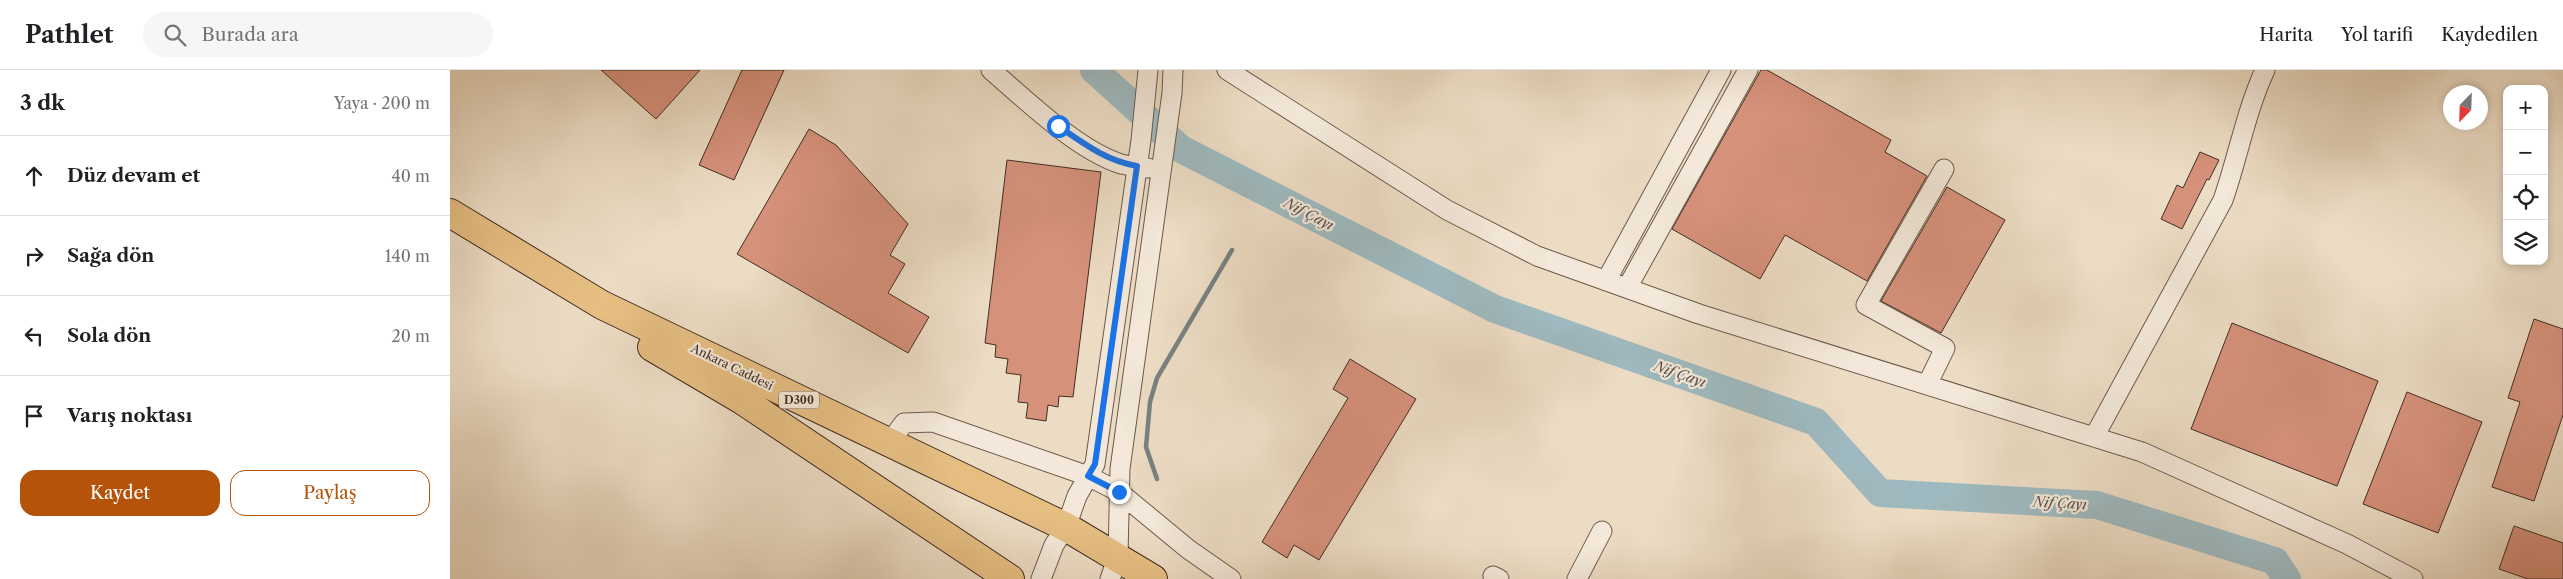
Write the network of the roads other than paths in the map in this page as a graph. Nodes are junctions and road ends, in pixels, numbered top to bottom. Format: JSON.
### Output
{"nodes":[{"id":1,"x":991,"y":70,"type":"edge"},
{"id":2,"x":1173,"y":70,"type":"edge"},
{"id":3,"x":1227,"y":70,"type":"edge"},
{"id":4,"x":1721,"y":70,"type":"edge"},
{"id":5,"x":1748,"y":70,"type":"edge"},
{"id":6,"x":2265,"y":70,"type":"edge"},
{"id":7,"x":1148,"y":76,"type":"edge"},
{"id":8,"x":1163,"y":161,"type":"junction"},
{"id":9,"x":1137,"y":166,"type":"junction"},
{"id":10,"x":1944,"y":169,"type":"dead end"},
{"id":11,"x":450,"y":213,"type":"edge"},
{"id":12,"x":450,"y":228,"type":"edge"},
{"id":13,"x":1606,"y":281,"type":"junction"},
{"id":14,"x":1628,"y":288,"type":"junction"},
{"id":15,"x":1927,"y":385,"type":"junction"},
{"id":16,"x":2094,"y":437,"type":"junction"},
{"id":17,"x":889,"y":443,"type":"junction"},
{"id":18,"x":1088,"y":476,"type":"junction"},
{"id":19,"x":1119,"y":492,"type":"junction"},
{"id":20,"x":1066,"y":527,"type":"junction"},
{"id":21,"x":1602,"y":531,"type":"dead end"},
{"id":22,"x":1114,"y":568,"type":"edge"},
{"id":23,"x":1010,"y":579,"type":"edge"},
{"id":24,"x":1041,"y":579,"type":"edge"},
{"id":25,"x":1153,"y":579,"type":"edge"},
{"id":26,"x":1231,"y":579,"type":"edge"},
{"id":27,"x":1577,"y":579,"type":"edge"},
{"id":28,"x":2413,"y":579,"type":"edge"}],
"edges":[{"from":1,"to":9,"type":"street"},
{"from":2,"to":8,"type":"street"},
{"from":3,"to":13,"type":"street"},
{"from":4,"to":13,"type":"street"},
{"from":5,"to":14,"type":"street"},
{"from":6,"to":16,"type":"street"},
{"from":7,"to":9,"type":"street"},
{"from":8,"to":9,"type":"street"},
{"from":8,"to":19,"type":"street"},
{"from":9,"to":18,"type":"street"},
{"from":10,"to":15,"type":"street"},
{"from":11,"to":17,"type":"highway","name":"Ankara Caddesi","number":"D300"},
{"from":12,"to":23,"type":"highway","name":"Ankara Caddesi","number":"D300"},
{"from":13,"to":14,"type":"street"},
{"from":14,"to":15,"type":"street"},
{"from":15,"to":16,"type":"street"},
{"from":16,"to":28,"type":"street"},
{"from":17,"to":18,"type":"street"},
{"from":17,"to":20,"type":"highway","name":"Ankara Caddesi","number":"D300"},
{"from":18,"to":19,"type":"street"},
{"from":18,"to":20,"type":"street"},
{"from":19,"to":22,"type":"street"},
{"from":19,"to":26,"type":"street"},
{"from":20,"to":22,"type":"highway","name":"Ankara Caddesi","number":"D300"},
{"from":20,"to":24,"type":"street"},
{"from":21,"to":27,"type":"street"},
{"from":22,"to":25,"type":"highway","name":"Ankara Caddesi","number":"D300"}]}
